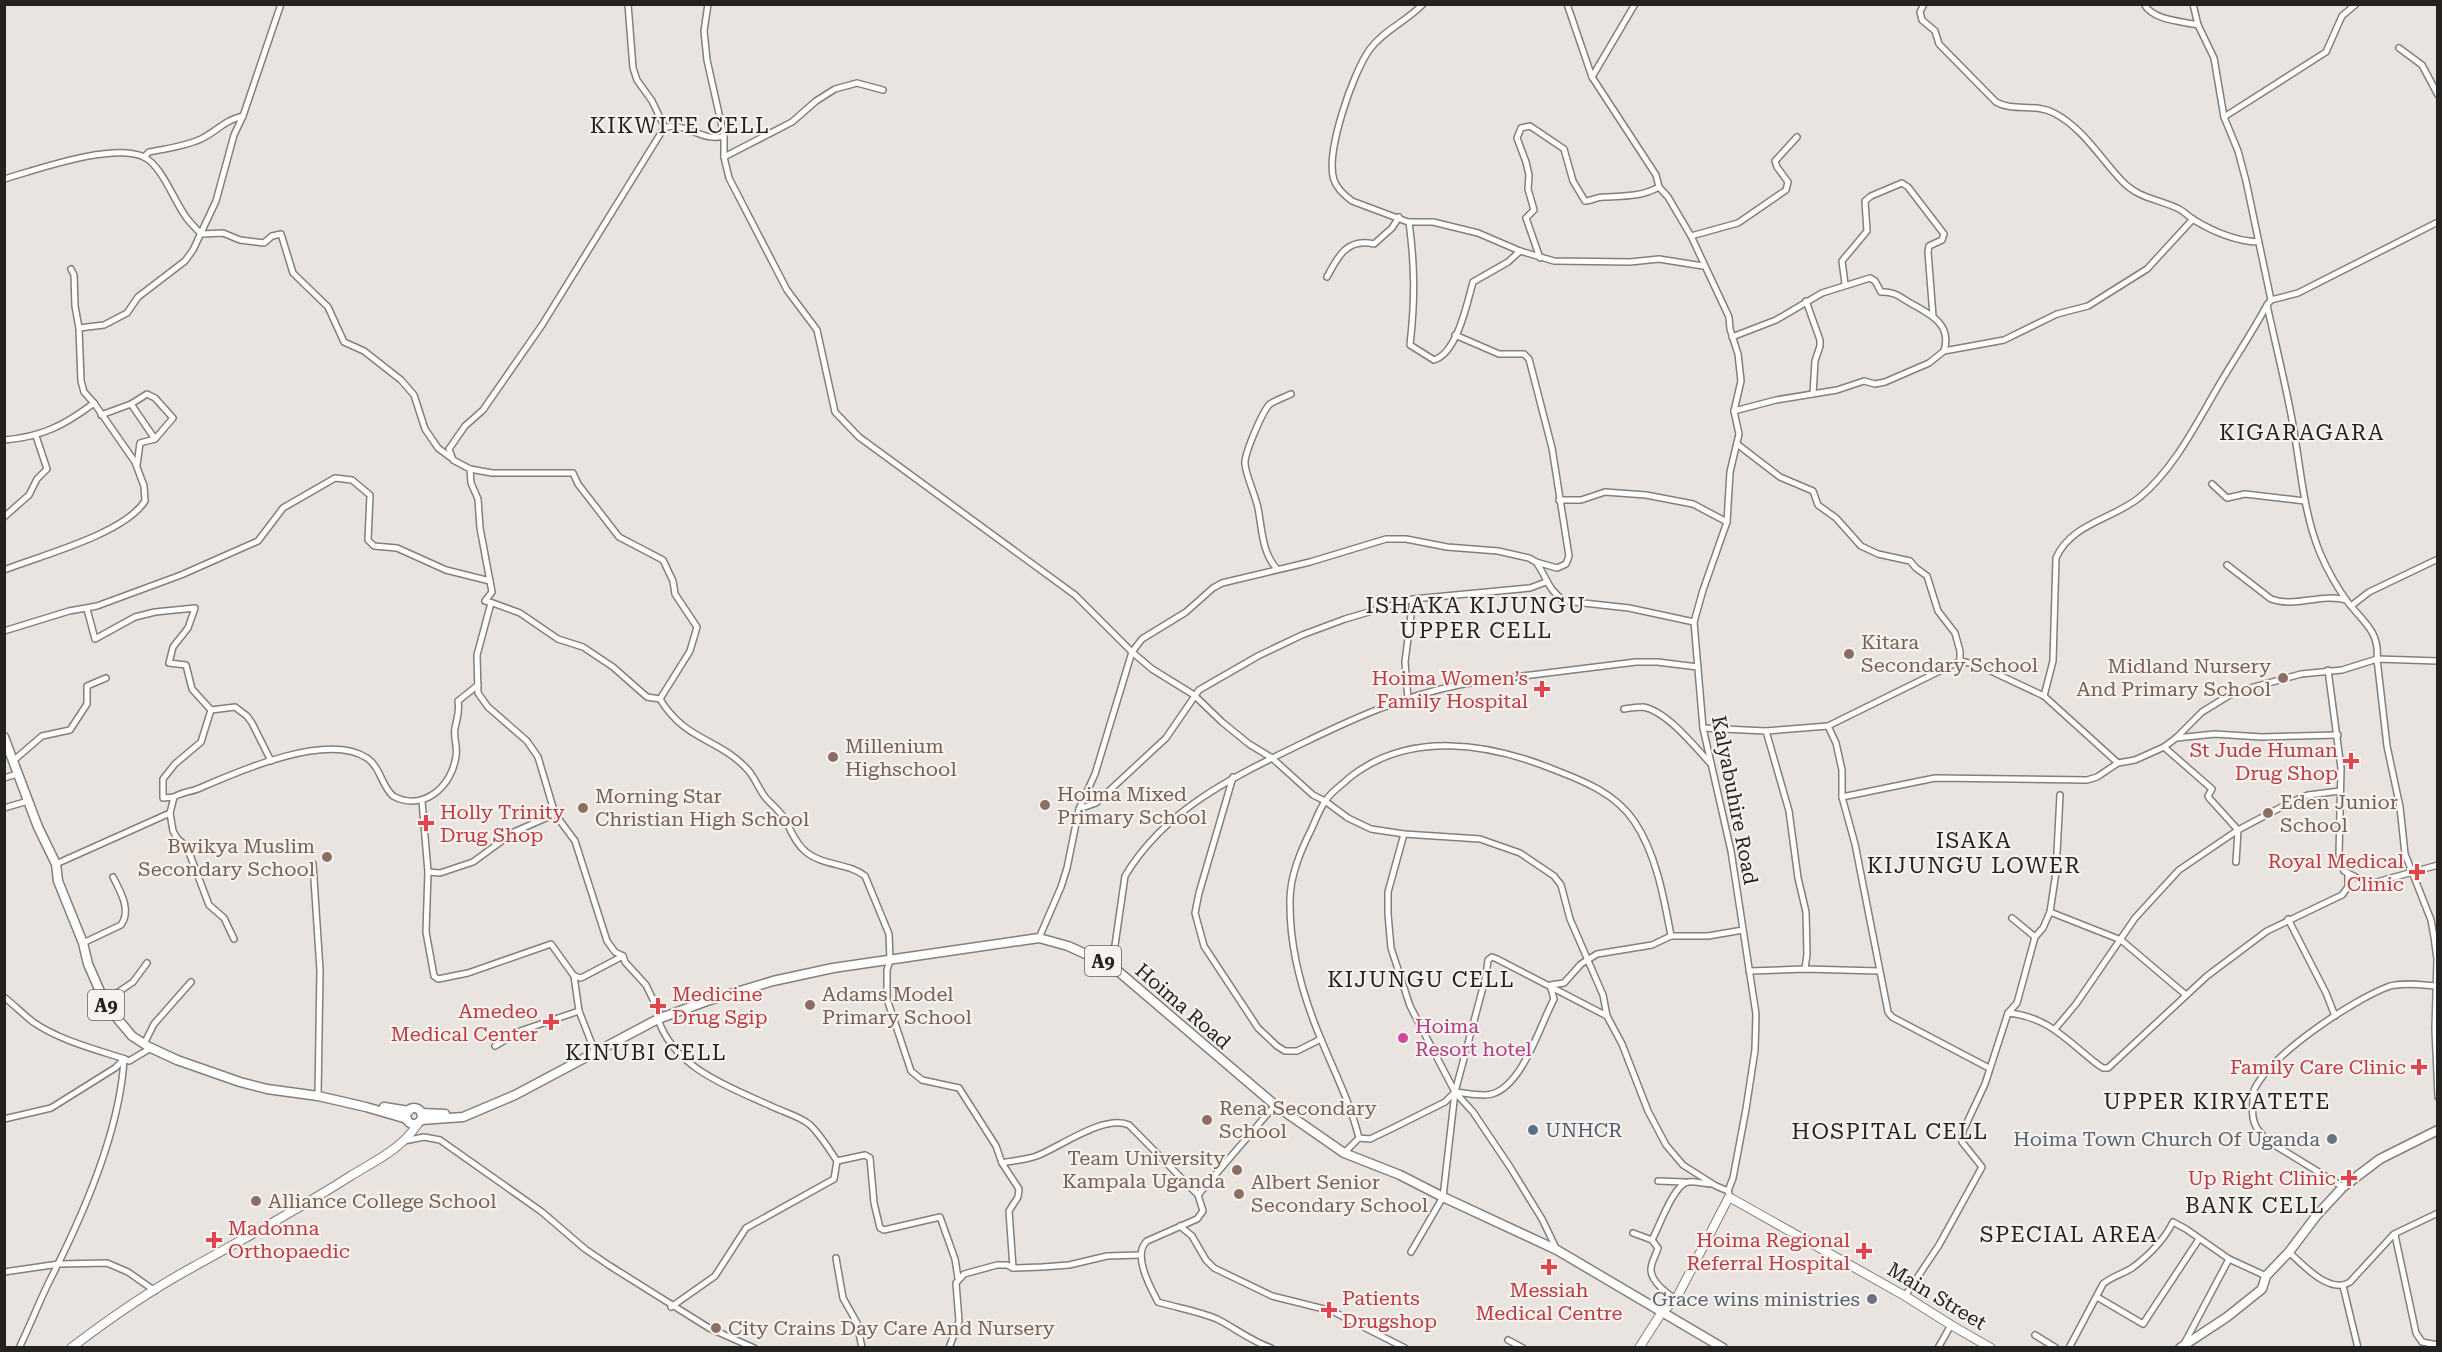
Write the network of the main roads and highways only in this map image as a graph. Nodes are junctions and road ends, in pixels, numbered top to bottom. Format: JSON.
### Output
{"nodes":[{"id":1,"x":4,"y":737,"type":"edge"},
{"id":2,"x":10,"y":758,"type":"edge"},
{"id":3,"x":408,"y":1117,"type":"junction"},
{"id":4,"x":420,"y":1119,"type":"junction"},
{"id":5,"x":2438,"y":1130,"type":"edge"},
{"id":6,"x":2182,"y":1346,"type":"edge"},
{"id":7,"x":1722,"y":1347,"type":"edge"}],
"edges":[{"from":1,"to":2,"type":"main road","number":"A9"},
{"from":2,"to":3,"type":"main road","number":"A9"},
{"from":3,"to":4,"type":"main road","number":"A9"},
{"from":3,"to":4,"type":"main road","number":"A9"},
{"from":4,"to":7,"type":"main road","name":"Hoima Road","number":"A9"},
{"from":5,"to":6,"type":"main road"}]}
